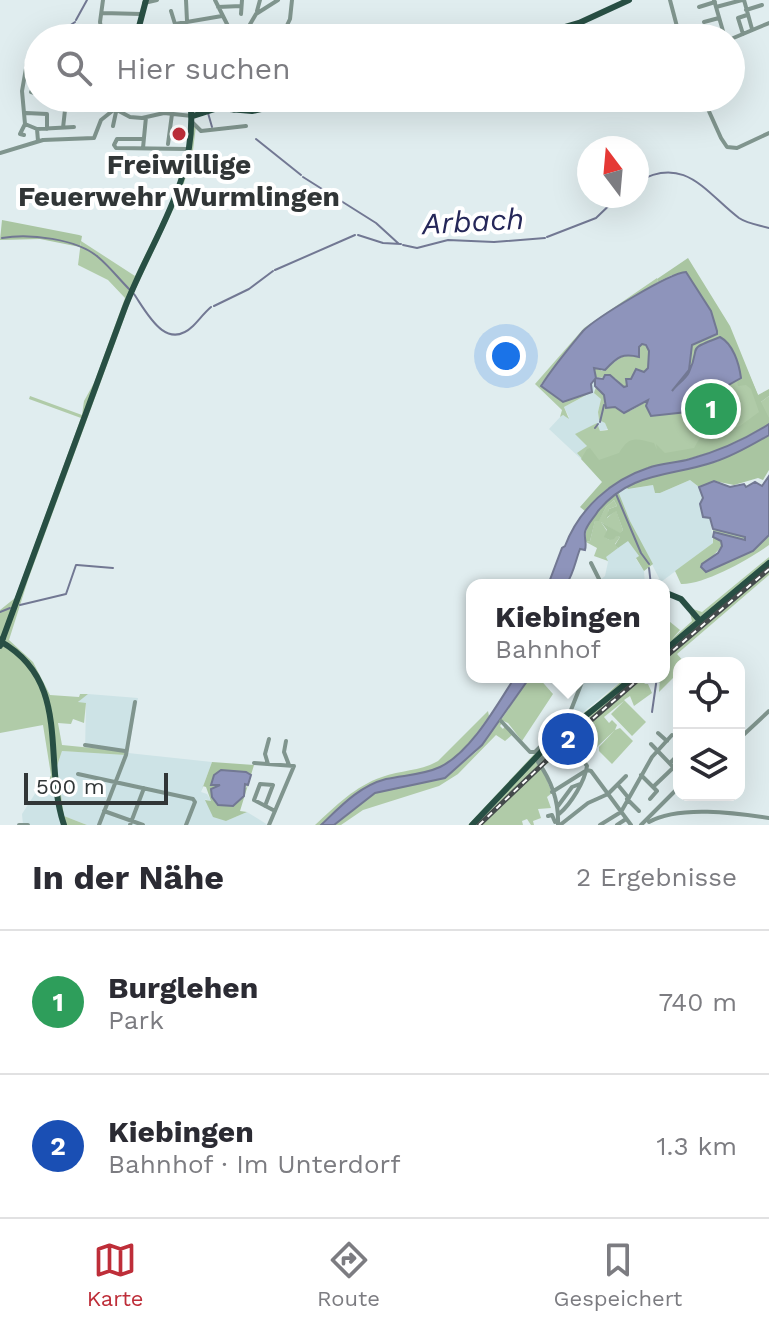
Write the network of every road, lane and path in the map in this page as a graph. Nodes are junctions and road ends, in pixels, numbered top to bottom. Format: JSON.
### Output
{"nodes":[{"id":1,"x":103,"y":0,"type":"edge"},
{"id":2,"x":186,"y":0,"type":"edge"},
{"id":3,"x":215,"y":0,"type":"edge"},
{"id":4,"x":260,"y":0,"type":"edge"},
{"id":5,"x":278,"y":0,"type":"edge"},
{"id":6,"x":292,"y":0,"type":"edge"},
{"id":7,"x":629,"y":0,"type":"edge"},
{"id":8,"x":670,"y":0,"type":"edge"},
{"id":9,"x":743,"y":0,"type":"edge"},
{"id":10,"x":150,"y":1,"type":"edge"},
{"id":11,"x":241,"y":3,"type":"edge"},
{"id":12,"x":715,"y":3,"type":"edge"},
{"id":13,"x":762,"y":5,"type":"dead end"},
{"id":14,"x":218,"y":7,"type":"junction"},
{"id":15,"x":699,"y":7,"type":"dead end"},
{"id":16,"x":171,"y":11,"type":"dead end"},
{"id":17,"x":747,"y":12,"type":"junction"},
{"id":18,"x":102,"y":13,"type":"junction"},
{"id":19,"x":141,"y":14,"type":"junction"},
{"id":20,"x":241,"y":14,"type":"dead end"},
{"id":21,"x":256,"y":14,"type":"junction"},
{"id":22,"x":117,"y":15,"type":"junction"},
{"id":23,"x":222,"y":16,"type":"junction"},
{"id":24,"x":719,"y":18,"type":"junction"},
{"id":25,"x":187,"y":21,"type":"junction"},
{"id":26,"x":117,"y":22,"type":"dead end"},
{"id":27,"x":704,"y":22,"type":"dead end"},
{"id":28,"x":769,"y":23,"type":"edge"},
{"id":29,"x":100,"y":24,"type":"edge"},
{"id":30,"x":140,"y":24,"type":"edge"},
{"id":31,"x":227,"y":24,"type":"edge"},
{"id":32,"x":250,"y":24,"type":"edge"},
{"id":33,"x":288,"y":24,"type":"edge"},
{"id":34,"x":576,"y":24,"type":"edge"},
{"id":35,"x":676,"y":24,"type":"edge"},
{"id":36,"x":721,"y":24,"type":"edge"},
{"id":37,"x":740,"y":24,"type":"edge"},
{"id":38,"x":752,"y":30,"type":"junction"},
{"id":39,"x":745,"y":33,"type":"edge"},
{"id":40,"x":24,"y":80,"type":"edge"},
{"id":41,"x":24,"y":102,"type":"edge"},
{"id":42,"x":65,"y":112,"type":"edge"},
{"id":43,"x":112,"y":112,"type":"edge"},
{"id":44,"x":115,"y":112,"type":"edge"},
{"id":45,"x":118,"y":112,"type":"edge"},
{"id":46,"x":191,"y":112,"type":"edge"},
{"id":47,"x":205,"y":112,"type":"edge"},
{"id":48,"x":233,"y":112,"type":"edge"},
{"id":49,"x":238,"y":112,"type":"edge"},
{"id":50,"x":251,"y":112,"type":"edge"},
{"id":51,"x":709,"y":112,"type":"edge"},
{"id":52,"x":26,"y":113,"type":"joint"},
{"id":53,"x":172,"y":114,"type":"junction"},
{"id":54,"x":239,"y":115,"type":"junction"},
{"id":55,"x":146,"y":117,"type":"junction"},
{"id":56,"x":191,"y":118,"type":"junction"},
{"id":57,"x":25,"y":124,"type":"junction"},
{"id":58,"x":113,"y":126,"type":"dead end"},
{"id":59,"x":74,"y":127,"type":"dead end"},
{"id":60,"x":37,"y":129,"type":"junction"},
{"id":61,"x":47,"y":129,"type":"junction"},
{"id":62,"x":63,"y":129,"type":"junction"},
{"id":63,"x":769,"y":133,"type":"edge"},
{"id":64,"x":24,"y":135,"type":"dead end"},
{"id":65,"x":144,"y":137,"type":"junction"},
{"id":66,"x":38,"y":142,"type":"junction"},
{"id":67,"x":168,"y":144,"type":"dead end"},
{"id":68,"x":143,"y":148,"type":"junction"},
{"id":69,"x":188,"y":150,"type":"junction"},
{"id":70,"x":0,"y":153,"type":"edge"},
{"id":71,"x":591,"y":563,"type":"dead end"},
{"id":72,"x":769,"y":563,"type":"edge"},
{"id":73,"x":599,"y":579,"type":"edge"},
{"id":74,"x":670,"y":594,"type":"edge"},
{"id":75,"x":700,"y":621,"type":"junction"},
{"id":76,"x":3,"y":630,"type":"edge"},
{"id":77,"x":670,"y":646,"type":"edge"},
{"id":78,"x":582,"y":683,"type":"edge"},
{"id":79,"x":627,"y":683,"type":"edge"},
{"id":80,"x":135,"y":702,"type":"dead end"},
{"id":81,"x":769,"y":711,"type":"edge"},
{"id":82,"x":501,"y":721,"type":"dead end"},
{"id":83,"x":658,"y":733,"type":"dead end"},
{"id":84,"x":745,"y":733,"type":"edge"},
{"id":85,"x":672,"y":735,"type":"dead end"},
{"id":86,"x":554,"y":737,"type":"junction"},
{"id":87,"x":269,"y":739,"type":"dead end"},
{"id":88,"x":286,"y":741,"type":"dead end"},
{"id":89,"x":667,"y":741,"type":"junction"},
{"id":90,"x":651,"y":744,"type":"dead end"},
{"id":91,"x":85,"y":745,"type":"dead end"},
{"id":92,"x":577,"y":751,"type":"dead end"},
{"id":93,"x":657,"y":751,"type":"junction"},
{"id":94,"x":126,"y":752,"type":"junction"},
{"id":95,"x":254,"y":763,"type":"dead end"},
{"id":96,"x":268,"y":764,"type":"junction"},
{"id":97,"x":291,"y":766,"type":"junction"},
{"id":98,"x":673,"y":766,"type":"edge"},
{"id":99,"x":673,"y":768,"type":"edge"},
{"id":100,"x":587,"y":770,"type":"junction"},
{"id":101,"x":78,"y":774,"type":"dead end"},
{"id":102,"x":641,"y":775,"type":"junction"},
{"id":103,"x":626,"y":776,"type":"dead end"},
{"id":104,"x":115,"y":782,"type":"junction"},
{"id":105,"x":580,"y":784,"type":"junction"},
{"id":106,"x":618,"y":785,"type":"junction"},
{"id":107,"x":653,"y":787,"type":"junction"},
{"id":108,"x":144,"y":788,"type":"junction"},
{"id":109,"x":552,"y":792,"type":"junction"},
{"id":110,"x":608,"y":794,"type":"junction"},
{"id":111,"x":673,"y":794,"type":"edge"},
{"id":112,"x":627,"y":798,"type":"junction"},
{"id":113,"x":650,"y":799,"type":"dead end"},
{"id":114,"x":265,"y":806,"type":"junction"},
{"id":115,"x":558,"y":806,"type":"junction"},
{"id":116,"x":104,"y":811,"type":"junction"},
{"id":117,"x":275,"y":811,"type":"junction"},
{"id":118,"x":639,"y":811,"type":"dead end"},
{"id":119,"x":621,"y":812,"type":"junction"},
{"id":120,"x":559,"y":814,"type":"junction"},
{"id":121,"x":548,"y":816,"type":"dead end"},
{"id":122,"x":570,"y":817,"type":"junction"},
{"id":123,"x":769,"y":818,"type":"edge"},
{"id":124,"x":626,"y":819,"type":"junction"},
{"id":125,"x":649,"y":822,"type":"edge"},
{"id":126,"x":131,"y":823,"type":"edge"},
{"id":127,"x":560,"y":824,"type":"edge"},
{"id":128,"x":604,"y":824,"type":"edge"},
{"id":129,"x":19,"y":825,"type":"edge"},
{"id":130,"x":28,"y":825,"type":"edge"},
{"id":131,"x":64,"y":825,"type":"edge"},
{"id":132,"x":99,"y":825,"type":"edge"},
{"id":133,"x":143,"y":825,"type":"edge"},
{"id":134,"x":186,"y":825,"type":"edge"},
{"id":135,"x":269,"y":825,"type":"edge"},
{"id":136,"x":472,"y":825,"type":"edge"},
{"id":137,"x":548,"y":825,"type":"edge"},
{"id":138,"x":571,"y":825,"type":"edge"},
{"id":139,"x":617,"y":825,"type":"edge"},
{"id":140,"x":631,"y":825,"type":"edge"},
{"id":141,"x":641,"y":825,"type":"edge"}],
"edges":[{"from":1,"to":18,"type":"street"},
{"from":2,"to":25,"type":"street"},
{"from":3,"to":14,"type":"street"},
{"from":4,"to":21,"type":"street"},
{"from":5,"to":21,"type":"street"},
{"from":6,"to":33,"type":"street"},
{"from":7,"to":34,"type":"main road"},
{"from":8,"to":35,"type":"street"},
{"from":9,"to":12,"type":"street"},
{"from":9,"to":17,"type":"street"},
{"from":10,"to":19,"type":"main road"},
{"from":11,"to":14,"type":"street"},
{"from":11,"to":20,"type":"street"},
{"from":12,"to":15,"type":"street"},
{"from":12,"to":24,"type":"street"},
{"from":13,"to":17,"type":"street"},
{"from":14,"to":23,"type":"street"},
{"from":16,"to":25,"type":"street"},
{"from":17,"to":37,"type":"street"},
{"from":17,"to":38,"type":"street"},
{"from":18,"to":22,"type":"street"},
{"from":18,"to":29,"type":"street"},
{"from":19,"to":22,"type":"street"},
{"from":19,"to":30,"type":"main road"},
{"from":21,"to":32,"type":"street"},
{"from":22,"to":26,"type":"street"},
{"from":23,"to":25,"type":"street"},
{"from":23,"to":31,"type":"street"},
{"from":24,"to":27,"type":"street"},
{"from":24,"to":36,"type":"street"},
{"from":28,"to":38,"type":"street"},
{"from":38,"to":39,"type":"street"},
{"from":40,"to":41,"type":"street"},
{"from":42,"to":62,"type":"street"},
{"from":43,"to":66,"type":"street"},
{"from":44,"to":58,"type":"street"},
{"from":45,"to":55,"type":"street"},
{"from":46,"to":56,"type":"main road"},
{"from":47,"to":56,"type":"main road"},
{"from":48,"to":54,"type":"main road"},
{"from":49,"to":54,"type":"street"},
{"from":50,"to":54,"type":"main road"},
{"from":51,"to":63,"type":"street"},
{"from":52,"to":57,"type":"street"},
{"from":52,"to":61,"type":"street"},
{"from":53,"to":55,"type":"street"},
{"from":53,"to":56,"type":"street"},
{"from":53,"to":67,"type":"street"},
{"from":54,"to":56,"type":"street"},
{"from":55,"to":65,"type":"street"},
{"from":56,"to":69,"type":"main road"},
{"from":57,"to":60,"type":"street"},
{"from":57,"to":64,"type":"street"},
{"from":59,"to":62,"type":"street"},
{"from":60,"to":61,"type":"street"},
{"from":60,"to":66,"type":"street"},
{"from":61,"to":62,"type":"street"},
{"from":65,"to":68,"type":"street"},
{"from":65,"to":68,"type":"street"},
{"from":66,"to":70,"type":"street"},
{"from":68,"to":69,"type":"street"},
{"from":69,"to":76,"type":"main road"},
{"from":71,"to":73,"type":"street"},
{"from":72,"to":75,"type":"main road"},
{"from":74,"to":75,"type":"main road"},
{"from":75,"to":77,"type":"main road"},
{"from":76,"to":131,"type":"main road"},
{"from":78,"to":86,"type":"street"},
{"from":79,"to":136,"type":"main road"},
{"from":80,"to":94,"type":"street"},
{"from":81,"to":84,"type":"street"},
{"from":82,"to":86,"type":"street"},
{"from":83,"to":89,"type":"street"},
{"from":85,"to":89,"type":"street"},
{"from":86,"to":109,"type":"street"},
{"from":87,"to":96,"type":"street"},
{"from":88,"to":97,"type":"street"},
{"from":89,"to":93,"type":"street"},
{"from":90,"to":93,"type":"street"},
{"from":91,"to":94,"type":"street"},
{"from":92,"to":100,"type":"street"},
{"from":93,"to":98,"type":"street"},
{"from":93,"to":102,"type":"street"},
{"from":94,"to":104,"type":"street"},
{"from":95,"to":96,"type":"street"},
{"from":96,"to":97,"type":"street"},
{"from":97,"to":117,"type":"street"},
{"from":99,"to":107,"type":"street"},
{"from":100,"to":105,"type":"street"},
{"from":100,"to":109,"type":"street"},
{"from":100,"to":110,"type":"street"},
{"from":101,"to":104,"type":"street"},
{"from":102,"to":107,"type":"street"},
{"from":102,"to":112,"type":"street"},
{"from":103,"to":106,"type":"street"},
{"from":104,"to":108,"type":"street"},
{"from":104,"to":116,"type":"street"},
{"from":105,"to":115,"type":"street"},
{"from":105,"to":120,"type":"street"},
{"from":106,"to":110,"type":"street"},
{"from":106,"to":112,"type":"street"},
{"from":107,"to":113,"type":"street"},
{"from":108,"to":126,"type":"street"},
{"from":108,"to":134,"type":"street"},
{"from":109,"to":115,"type":"street"},
{"from":110,"to":119,"type":"street"},
{"from":110,"to":122,"type":"street"},
{"from":111,"to":125,"type":"street"},
{"from":112,"to":118,"type":"street"},
{"from":112,"to":119,"type":"street"},
{"from":114,"to":114,"type":"street"},
{"from":114,"to":117,"type":"street"},
{"from":115,"to":120,"type":"street"},
{"from":116,"to":126,"type":"street"},
{"from":116,"to":132,"type":"street"},
{"from":117,"to":135,"type":"street"},
{"from":119,"to":124,"type":"street"},
{"from":119,"to":128,"type":"street"},
{"from":120,"to":127,"type":"street"},
{"from":121,"to":127,"type":"street"},
{"from":122,"to":127,"type":"street"},
{"from":122,"to":138,"type":"street"},
{"from":123,"to":125,"type":"street"},
{"from":124,"to":139,"type":"street"},
{"from":124,"to":140,"type":"street"},
{"from":125,"to":141,"type":"street"},
{"from":126,"to":133,"type":"street"},
{"from":127,"to":137,"type":"street"},
{"from":129,"to":130,"type":"street"}]}
